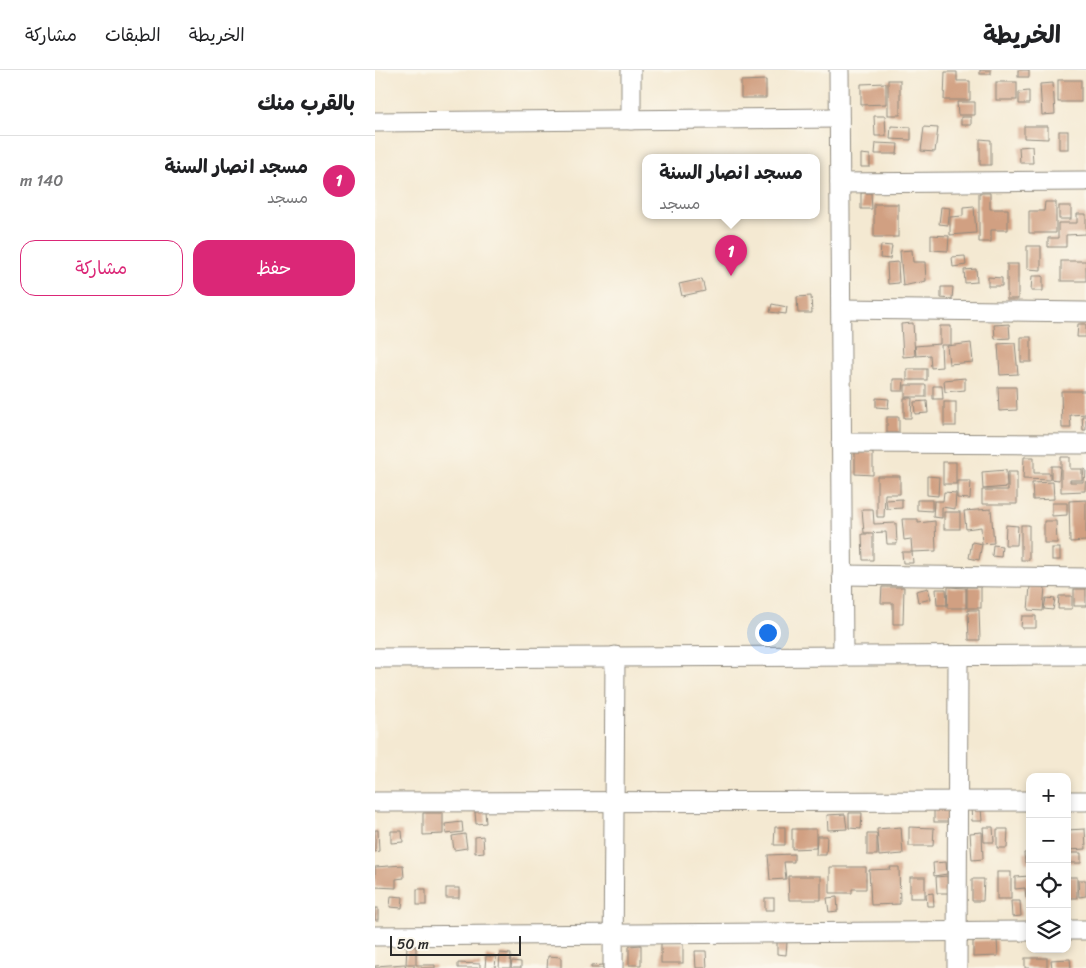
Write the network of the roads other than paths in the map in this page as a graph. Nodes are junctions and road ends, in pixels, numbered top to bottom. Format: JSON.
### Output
{"nodes":[{"id":1,"x":631,"y":70,"type":"edge"},
{"id":2,"x":839,"y":70,"type":"edge"},
{"id":3,"x":839,"y":118,"type":"junction"},
{"id":4,"x":631,"y":120,"type":"junction"},
{"id":5,"x":375,"y":122,"type":"edge"},
{"id":6,"x":1086,"y":181,"type":"edge"},
{"id":7,"x":839,"y":183,"type":"junction"},
{"id":8,"x":841,"y":309,"type":"junction"},
{"id":9,"x":1086,"y":312,"type":"edge"},
{"id":10,"x":841,"y":443,"type":"junction"},
{"id":11,"x":1086,"y":444,"type":"edge"},
{"id":12,"x":842,"y":575,"type":"junction"},
{"id":13,"x":1086,"y":578,"type":"edge"},
{"id":14,"x":1086,"y":655,"type":"edge"},
{"id":15,"x":615,"y":656,"type":"junction"},
{"id":16,"x":843,"y":656,"type":"junction"},
{"id":17,"x":958,"y":656,"type":"junction"},
{"id":18,"x":375,"y":658,"type":"edge"},
{"id":19,"x":615,"y":801,"type":"junction"},
{"id":20,"x":957,"y":801,"type":"junction"},
{"id":21,"x":1026,"y":801,"type":"edge"},
{"id":22,"x":1071,"y":801,"type":"edge"},
{"id":23,"x":1086,"y":801,"type":"edge"},
{"id":24,"x":375,"y":802,"type":"edge"},
{"id":25,"x":1026,"y":930,"type":"edge"},
{"id":26,"x":1071,"y":930,"type":"edge"},
{"id":27,"x":1086,"y":930,"type":"edge"},
{"id":28,"x":958,"y":931,"type":"junction"},
{"id":29,"x":613,"y":935,"type":"junction"},
{"id":30,"x":375,"y":936,"type":"edge"},
{"id":31,"x":613,"y":968,"type":"edge"},
{"id":32,"x":957,"y":968,"type":"edge"}],
"edges":[{"from":1,"to":4,"type":"street"},
{"from":2,"to":3,"type":"street"},
{"from":3,"to":4,"type":"street"},
{"from":3,"to":7,"type":"street"},
{"from":4,"to":5,"type":"street"},
{"from":6,"to":7,"type":"street"},
{"from":7,"to":8,"type":"street"},
{"from":8,"to":9,"type":"street"},
{"from":8,"to":10,"type":"street"},
{"from":10,"to":11,"type":"street"},
{"from":10,"to":12,"type":"street"},
{"from":12,"to":13,"type":"street"},
{"from":12,"to":16,"type":"street"},
{"from":14,"to":17,"type":"street"},
{"from":15,"to":16,"type":"street"},
{"from":15,"to":18,"type":"street"},
{"from":15,"to":19,"type":"street"},
{"from":16,"to":17,"type":"street"},
{"from":17,"to":20,"type":"street"},
{"from":19,"to":20,"type":"street"},
{"from":19,"to":24,"type":"street"},
{"from":19,"to":29,"type":"street"},
{"from":20,"to":21,"type":"street"},
{"from":20,"to":28,"type":"street"},
{"from":22,"to":23,"type":"street"},
{"from":25,"to":28,"type":"street"},
{"from":26,"to":27,"type":"street"},
{"from":28,"to":29,"type":"street"},
{"from":28,"to":32,"type":"street"},
{"from":29,"to":30,"type":"street"},
{"from":29,"to":31,"type":"street"}]}
